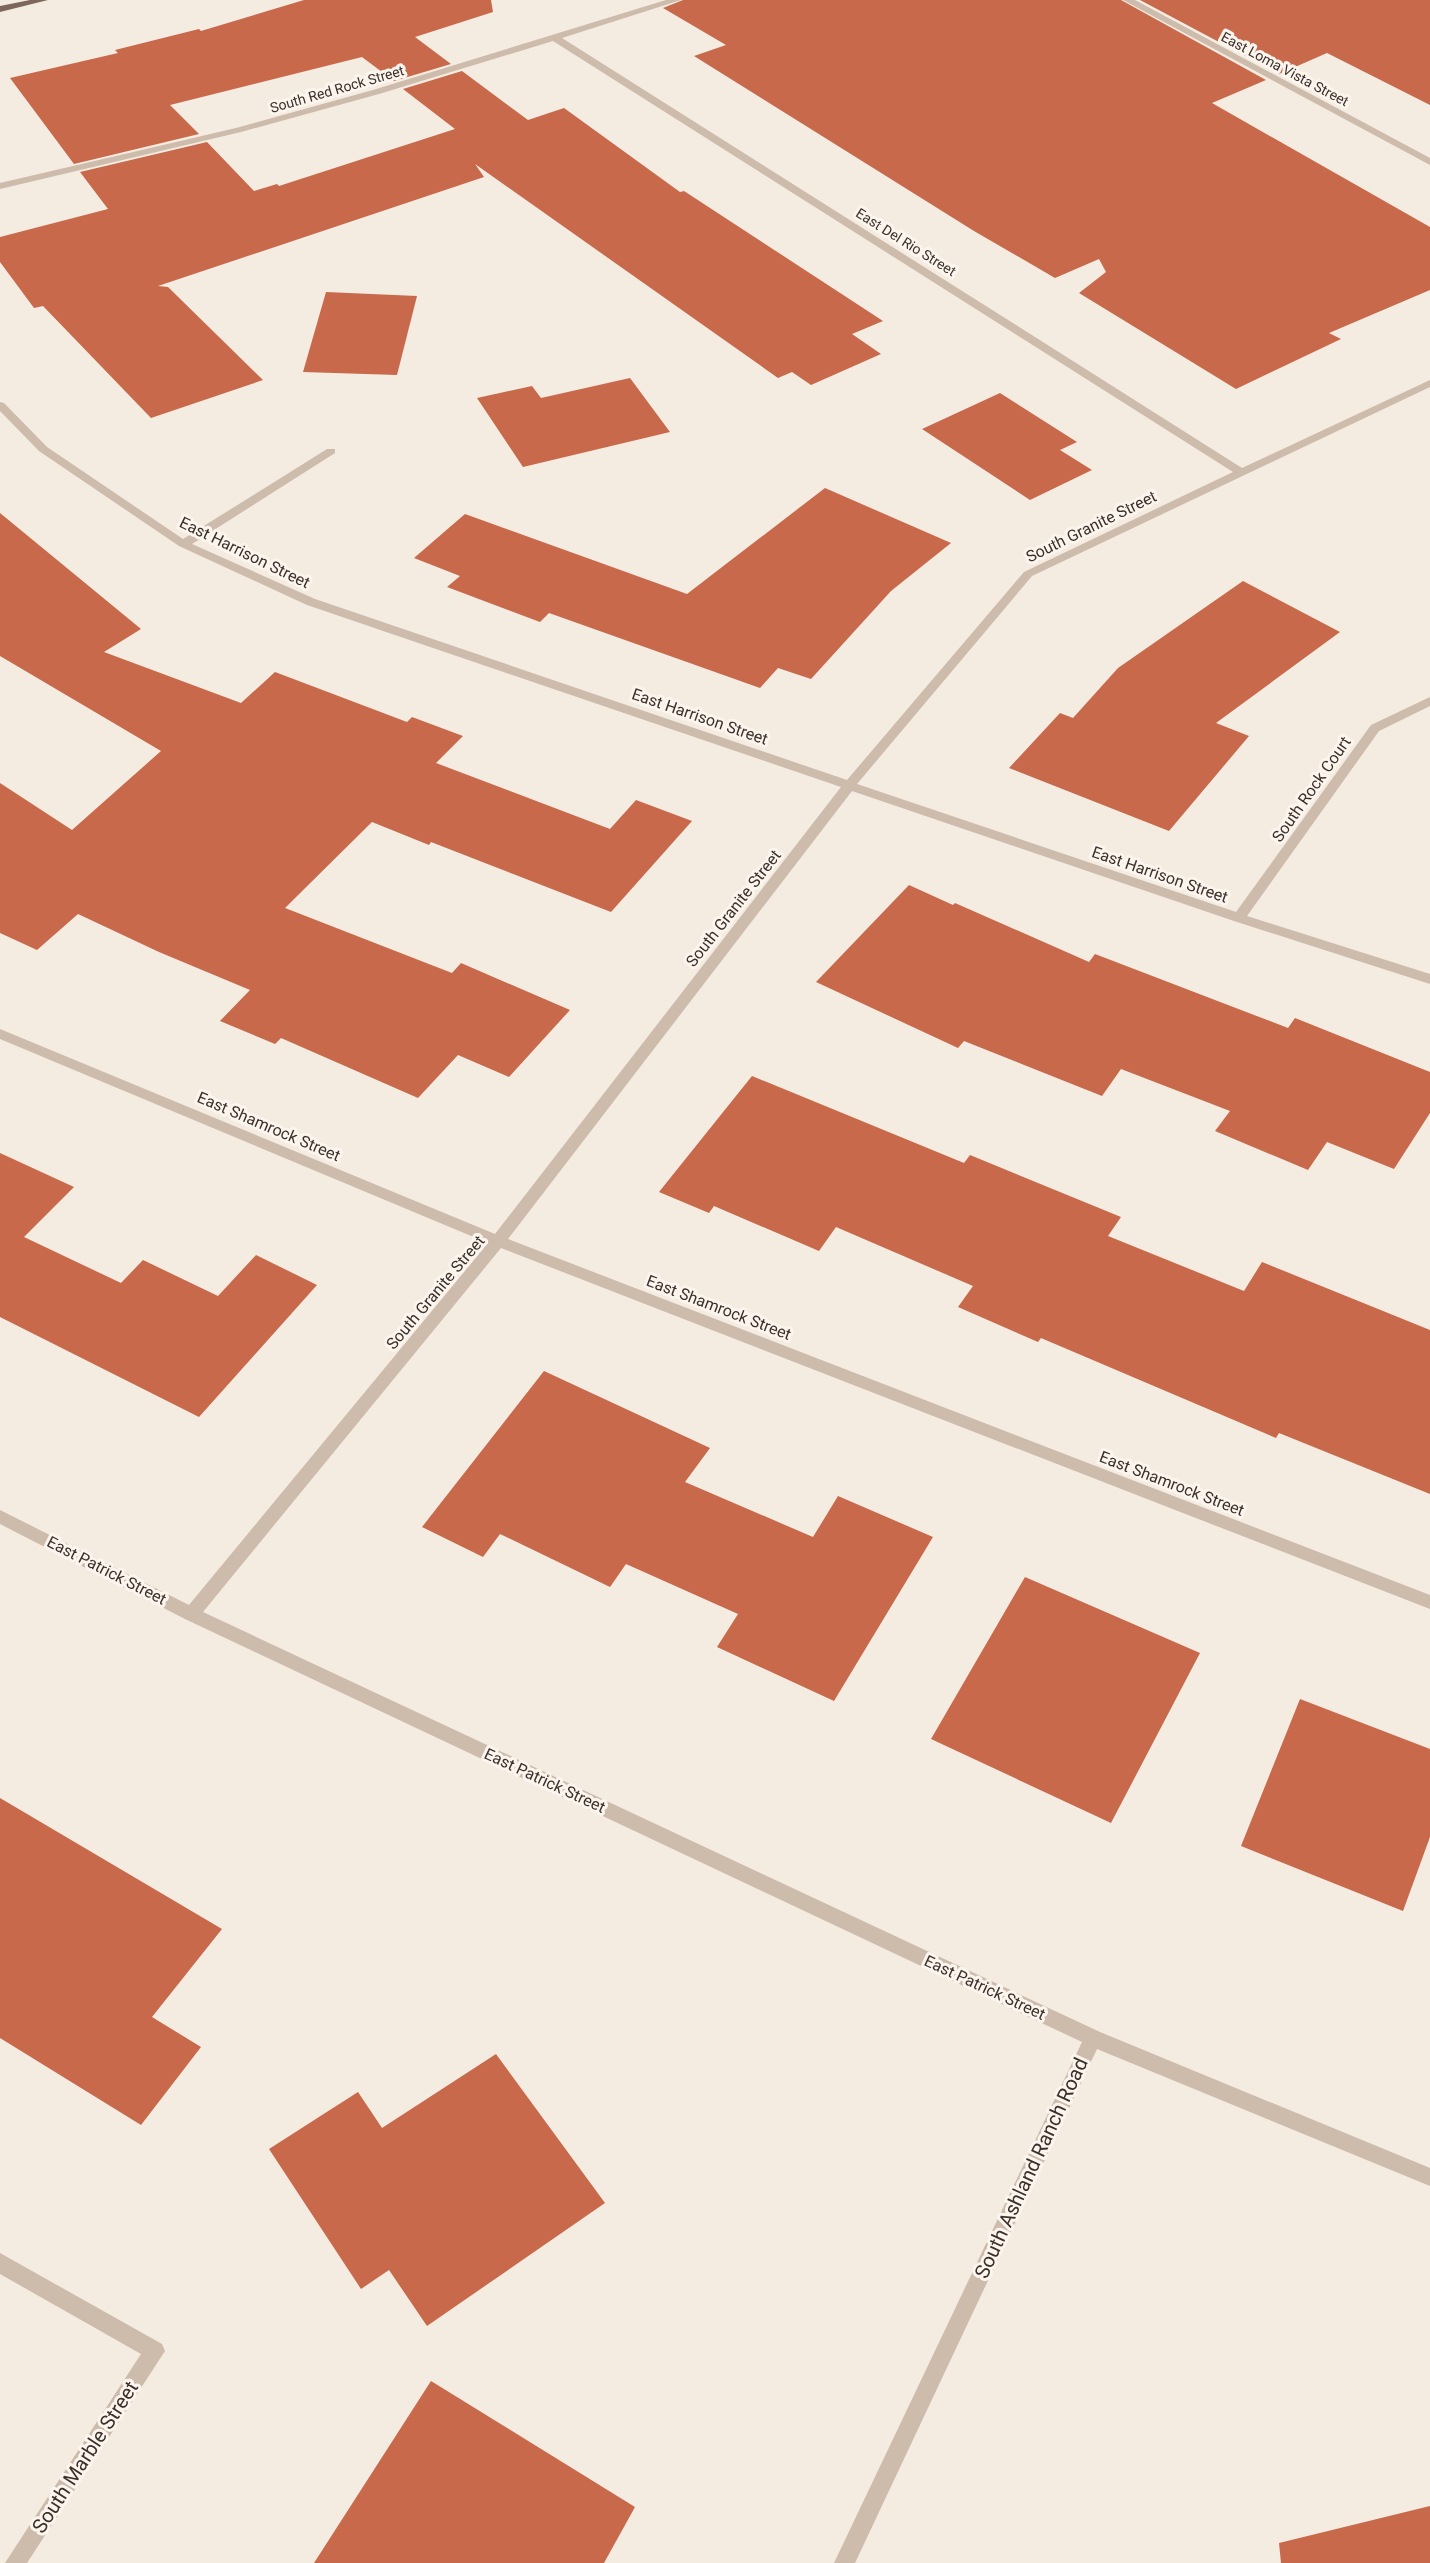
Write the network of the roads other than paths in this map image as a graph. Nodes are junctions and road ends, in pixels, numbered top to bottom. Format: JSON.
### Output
{"nodes":[{"id":1,"x":43,"y":0,"type":"edge"},
{"id":2,"x":676,"y":0,"type":"edge"},
{"id":3,"x":1128,"y":0,"type":"edge"},
{"id":4,"x":0,"y":9,"type":"edge"},
{"id":5,"x":555,"y":38,"type":"junction"},
{"id":6,"x":1430,"y":162,"type":"edge"},
{"id":7,"x":0,"y":186,"type":"edge"},
{"id":8,"x":1430,"y":383,"type":"edge"},
{"id":9,"x":0,"y":405,"type":"edge"},
{"id":10,"x":331,"y":452,"type":"dead end"},
{"id":11,"x":1241,"y":472,"type":"junction"},
{"id":12,"x":183,"y":544,"type":"junction"},
{"id":13,"x":1430,"y":701,"type":"edge"},
{"id":14,"x":850,"y":784,"type":"junction"},
{"id":15,"x":1239,"y":918,"type":"junction"},
{"id":16,"x":1430,"y":979,"type":"edge"},
{"id":17,"x":0,"y":1034,"type":"edge"},
{"id":18,"x":498,"y":1241,"type":"junction"},
{"id":19,"x":0,"y":1516,"type":"edge"},
{"id":20,"x":1430,"y":1602,"type":"edge"},
{"id":21,"x":191,"y":1614,"type":"junction"},
{"id":22,"x":1093,"y":2038,"type":"junction"},
{"id":23,"x":1430,"y":2177,"type":"edge"},
{"id":24,"x":0,"y":2263,"type":"edge"},
{"id":25,"x":15,"y":2563,"type":"edge"},
{"id":26,"x":844,"y":2563,"type":"edge"}],
"edges":[{"from":1,"to":4,"type":"main road"},
{"from":2,"to":5,"type":"street","name":"South Red Rock Street"},
{"from":3,"to":6,"type":"street","name":"East Loma Vista Street"},
{"from":5,"to":7,"type":"street","name":"South Red Rock Street"},
{"from":5,"to":11,"type":"street","name":"East Del Rio Street"},
{"from":8,"to":11,"type":"street","name":"South Granite Street"},
{"from":9,"to":12,"type":"street","name":"East Harrison Street"},
{"from":10,"to":12,"type":"street"},
{"from":11,"to":14,"type":"street","name":"South Granite Street"},
{"from":12,"to":14,"type":"street","name":"East Harrison Street"},
{"from":13,"to":15,"type":"street","name":"South Rock Court"},
{"from":14,"to":15,"type":"street","name":"East Harrison Street"},
{"from":14,"to":18,"type":"street","name":"South Granite Street"},
{"from":15,"to":16,"type":"street","name":"East Harrison Street"},
{"from":17,"to":18,"type":"street","name":"East Shamrock Street"},
{"from":18,"to":20,"type":"street","name":"East Shamrock Street"},
{"from":18,"to":21,"type":"street","name":"South Granite Street"},
{"from":19,"to":21,"type":"street","name":"East Patrick Street"},
{"from":21,"to":22,"type":"street","name":"East Patrick Street"},
{"from":22,"to":23,"type":"street","name":"South Ashland Ranch Road"},
{"from":22,"to":26,"type":"street","name":"South Ashland Ranch Road"},
{"from":24,"to":25,"type":"street","name":"South Marble Street"}]}
